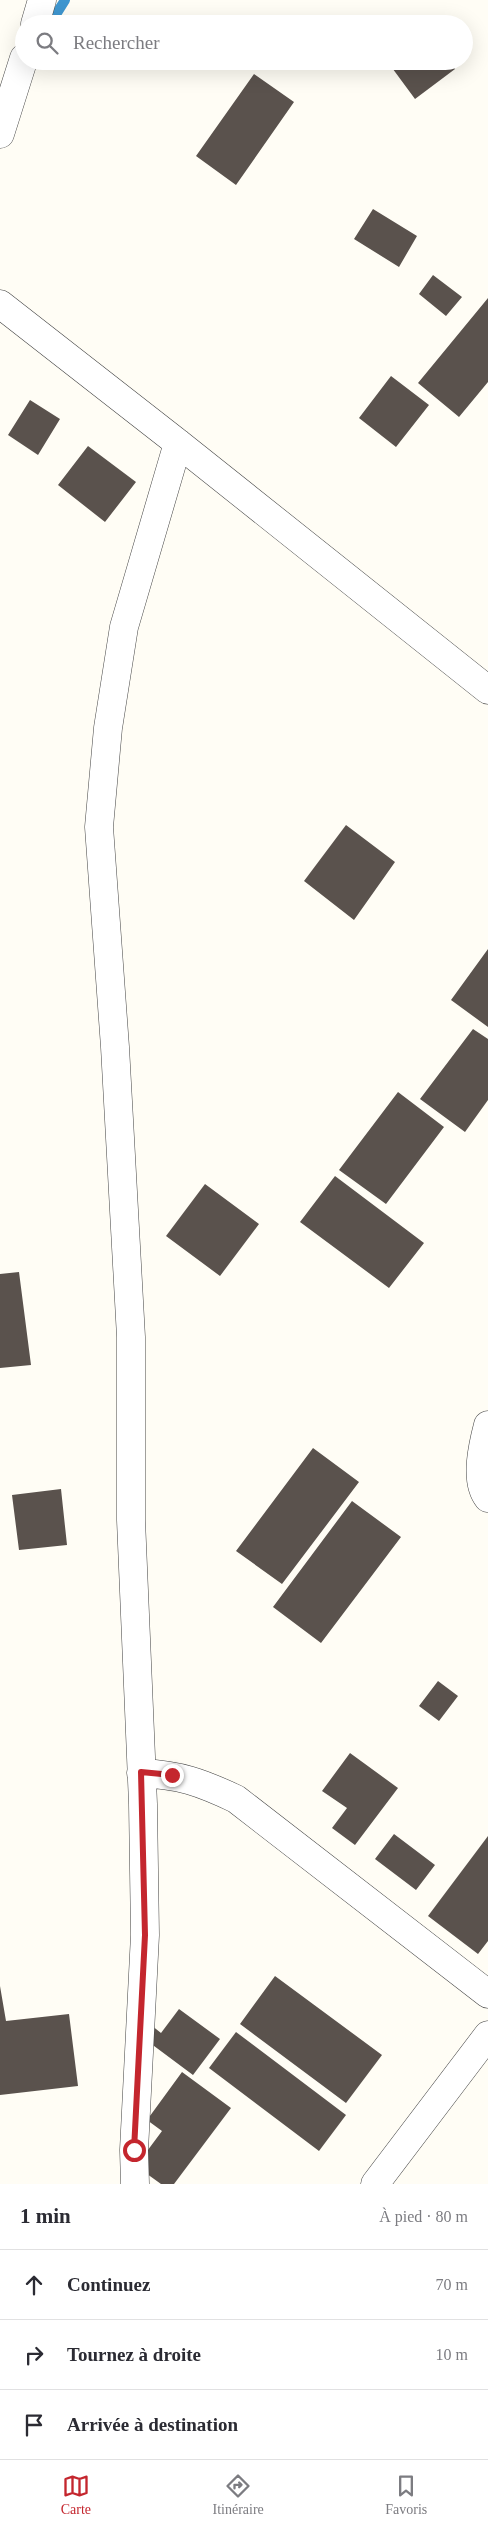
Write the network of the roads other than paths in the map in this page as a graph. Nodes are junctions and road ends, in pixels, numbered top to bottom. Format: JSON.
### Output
{"nodes":[{"id":1,"x":42,"y":0,"type":"edge"},
{"id":2,"x":37,"y":15,"type":"edge"},
{"id":3,"x":20,"y":70,"type":"edge"},
{"id":4,"x":0,"y":134,"type":"edge"},
{"id":5,"x":0,"y":304,"type":"edge"},
{"id":6,"x":178,"y":442,"type":"junction"},
{"id":7,"x":488,"y":690,"type":"edge"},
{"id":8,"x":488,"y":1425,"type":"edge"},
{"id":9,"x":488,"y":1498,"type":"edge"},
{"id":10,"x":141,"y":1772,"type":"junction"},
{"id":11,"x":488,"y":1994,"type":"edge"},
{"id":12,"x":488,"y":2035,"type":"edge"},
{"id":13,"x":135,"y":2184,"type":"edge"},
{"id":14,"x":375,"y":2184,"type":"edge"}],
"edges":[{"from":1,"to":2,"type":"street"},
{"from":3,"to":4,"type":"street"},
{"from":5,"to":6,"type":"street"},
{"from":6,"to":7,"type":"street"},
{"from":6,"to":10,"type":"street"},
{"from":8,"to":9,"type":"street"},
{"from":10,"to":11,"type":"street"},
{"from":10,"to":13,"type":"street"},
{"from":12,"to":14,"type":"street"}]}
